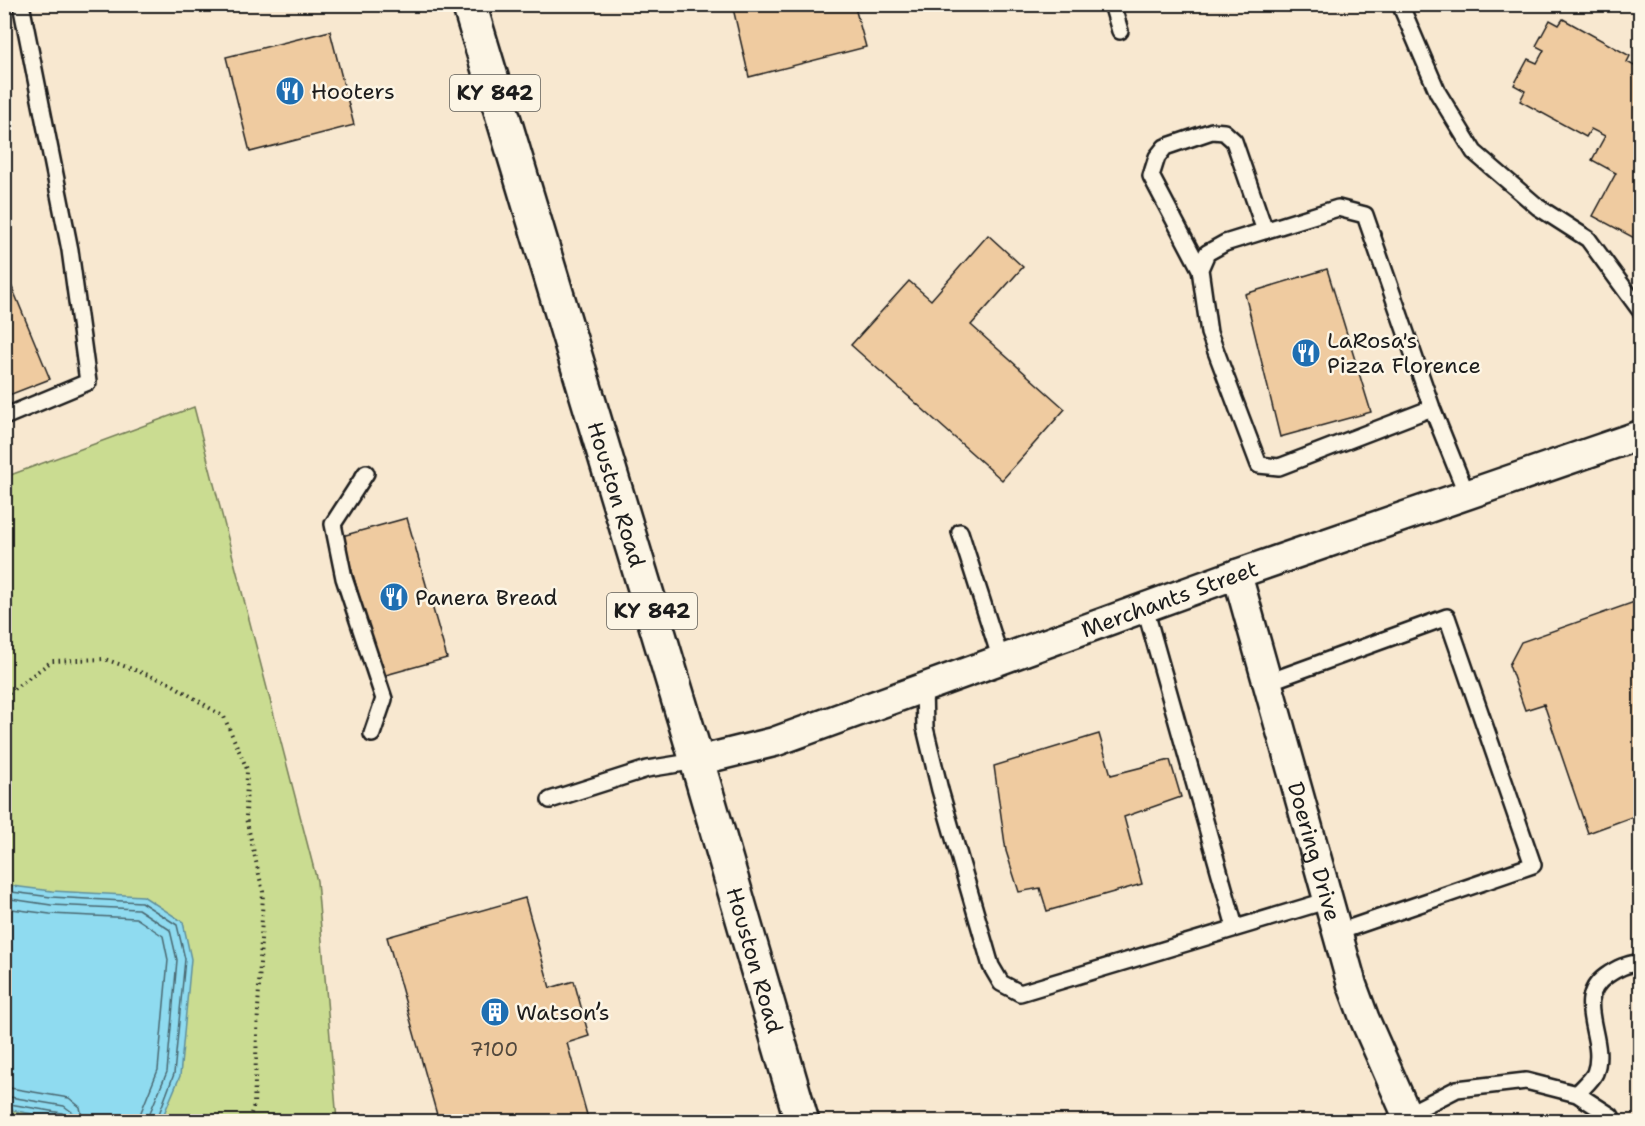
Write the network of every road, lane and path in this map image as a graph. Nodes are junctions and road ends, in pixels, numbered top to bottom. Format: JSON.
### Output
{"nodes":[{"id":1,"x":21,"y":4,"type":"edge"},
{"id":2,"x":469,"y":4,"type":"edge"},
{"id":3,"x":1112,"y":4,"type":"edge"},
{"id":4,"x":1400,"y":4,"type":"edge"},
{"id":5,"x":1120,"y":31,"type":"dead end"},
{"id":6,"x":1265,"y":231,"type":"junction"},
{"id":7,"x":1200,"y":269,"type":"junction"},
{"id":8,"x":1641,"y":310,"type":"edge"},
{"id":9,"x":1432,"y":408,"type":"junction"},
{"id":10,"x":4,"y":417,"type":"edge"},
{"id":11,"x":1641,"y":435,"type":"edge"},
{"id":12,"x":366,"y":473,"type":"dead end"},
{"id":13,"x":1467,"y":495,"type":"junction"},
{"id":14,"x":960,"y":532,"type":"dead end"},
{"id":15,"x":1238,"y":574,"type":"junction"},
{"id":16,"x":1145,"y":608,"type":"junction"},
{"id":17,"x":1000,"y":660,"type":"junction"},
{"id":18,"x":1268,"y":682,"type":"junction"},
{"id":19,"x":924,"y":688,"type":"junction"},
{"id":20,"x":4,"y":696,"type":"edge"},
{"id":21,"x":372,"y":734,"type":"dead end"},
{"id":22,"x":697,"y":761,"type":"junction"},
{"id":23,"x":550,"y":800,"type":"dead end"},
{"id":24,"x":1329,"y":900,"type":"junction"},
{"id":25,"x":1235,"y":927,"type":"junction"},
{"id":26,"x":1338,"y":932,"type":"junction"},
{"id":27,"x":1641,"y":962,"type":"edge"},
{"id":28,"x":1577,"y":1094,"type":"junction"},
{"id":29,"x":1403,"y":1119,"type":"edge"},
{"id":30,"x":248,"y":1122,"type":"edge"},
{"id":31,"x":802,"y":1122,"type":"edge"},
{"id":32,"x":1614,"y":1122,"type":"edge"}],
"edges":[{"from":1,"to":10,"type":"lane"},
{"from":2,"to":22,"type":"main road","name":"Houston Road","number":"KY 842"},
{"from":3,"to":5,"type":"lane"},
{"from":4,"to":8,"type":"lane"},
{"from":6,"to":7,"type":"lane"},
{"from":6,"to":7,"type":"lane"},
{"from":6,"to":9,"type":"lane"},
{"from":7,"to":9,"type":"lane"},
{"from":9,"to":13,"type":"lane"},
{"from":11,"to":13,"type":"street","name":"Merchants Street"},
{"from":12,"to":21,"type":"lane"},
{"from":13,"to":15,"type":"street","name":"Merchants Street"},
{"from":14,"to":17,"type":"lane"},
{"from":15,"to":16,"type":"street","name":"Merchants Street"},
{"from":15,"to":18,"type":"street","name":"Doering Drive"},
{"from":16,"to":17,"type":"street","name":"Merchants Street"},
{"from":16,"to":25,"type":"lane"},
{"from":17,"to":19,"type":"street","name":"Merchants Street"},
{"from":18,"to":24,"type":"street","name":"Doering Drive"},
{"from":18,"to":26,"type":"lane"},
{"from":19,"to":22,"type":"street","name":"Merchants Street"},
{"from":19,"to":25,"type":"lane"},
{"from":20,"to":30,"type":"path"},
{"from":22,"to":23,"type":"lane"},
{"from":22,"to":31,"type":"main road","name":"Houston Road","number":"KY 842"},
{"from":24,"to":25,"type":"lane"},
{"from":24,"to":26,"type":"street","name":"Doering Drive"},
{"from":26,"to":29,"type":"street","name":"Doering Drive"},
{"from":27,"to":28,"type":"lane"},
{"from":28,"to":29,"type":"lane"},
{"from":28,"to":32,"type":"lane"}]}
